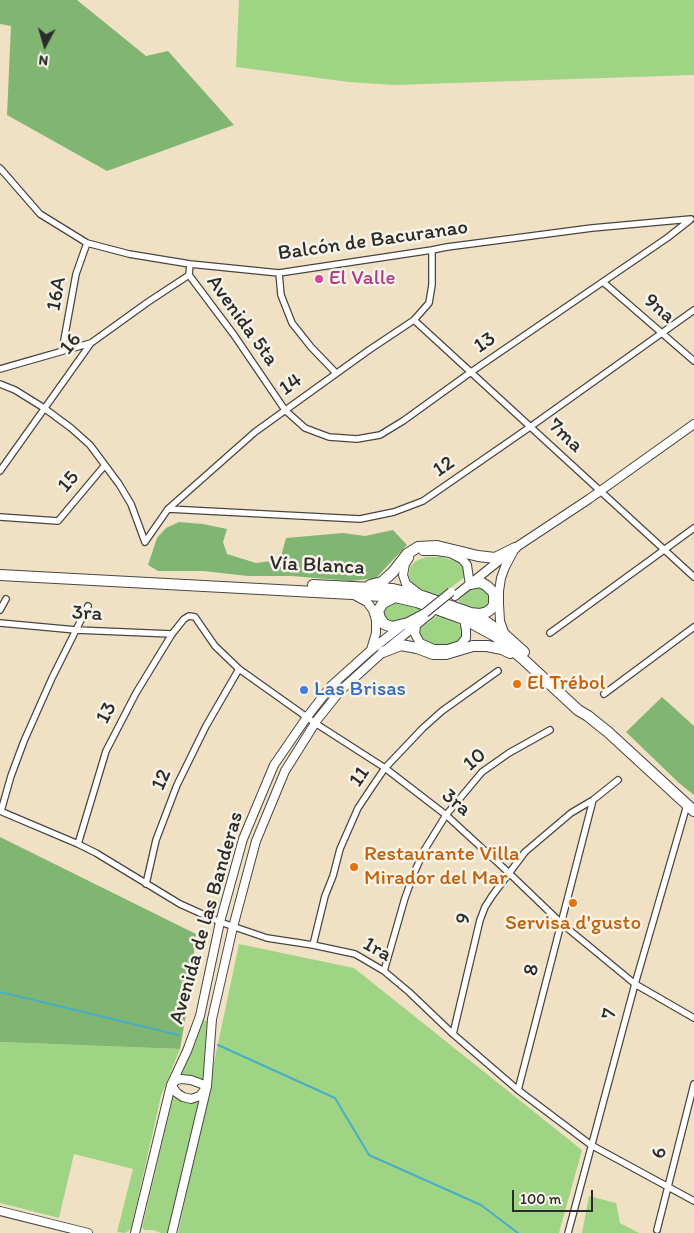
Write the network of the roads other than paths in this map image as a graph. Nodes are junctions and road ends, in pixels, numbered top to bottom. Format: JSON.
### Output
{"nodes":[{"id":1,"x":0,"y":168,"type":"edge"},
{"id":2,"x":692,"y":218,"type":"edge"},
{"id":3,"x":87,"y":243,"type":"junction"},
{"id":4,"x":432,"y":250,"type":"junction"},
{"id":5,"x":190,"y":264,"type":"junction"},
{"id":6,"x":279,"y":272,"type":"junction"},
{"id":7,"x":189,"y":275,"type":"junction"},
{"id":8,"x":603,"y":282,"type":"junction"},
{"id":9,"x":694,"y":310,"type":"edge"},
{"id":10,"x":414,"y":320,"type":"junction"},
{"id":11,"x":661,"y":333,"type":"junction"},
{"id":12,"x":91,"y":343,"type":"junction"},
{"id":13,"x":62,"y":351,"type":"junction"},
{"id":14,"x":694,"y":361,"type":"edge"},
{"id":15,"x":0,"y":369,"type":"edge"},
{"id":16,"x":471,"y":372,"type":"junction"},
{"id":17,"x":336,"y":373,"type":"junction"},
{"id":18,"x":0,"y":384,"type":"edge"},
{"id":19,"x":44,"y":408,"type":"junction"},
{"id":20,"x":285,"y":410,"type":"junction"},
{"id":21,"x":694,"y":424,"type":"edge"},
{"id":22,"x":530,"y":426,"type":"junction"},
{"id":23,"x":105,"y":465,"type":"junction"},
{"id":24,"x":0,"y":471,"type":"edge"},
{"id":25,"x":600,"y":491,"type":"junction"},
{"id":26,"x":168,"y":509,"type":"junction"},
{"id":27,"x":0,"y":517,"type":"edge"},
{"id":28,"x":694,"y":528,"type":"edge"},
{"id":29,"x":515,"y":548,"type":"junction"},
{"id":30,"x":664,"y":550,"type":"junction"},
{"id":31,"x":0,"y":570,"type":"edge"},
{"id":32,"x":0,"y":576,"type":"edge"},
{"id":33,"x":694,"y":577,"type":"edge"},
{"id":34,"x":470,"y":582,"type":"junction"},
{"id":35,"x":363,"y":587,"type":"junction"},
{"id":36,"x":352,"y":594,"type":"junction"},
{"id":37,"x":422,"y":596,"type":"junction"},
{"id":38,"x":394,"y":597,"type":"junction"},
{"id":39,"x":6,"y":599,"type":"dead end"},
{"id":40,"x":88,"y":606,"type":"dead end"},
{"id":41,"x":0,"y":610,"type":"edge"},
{"id":42,"x":428,"y":613,"type":"junction"},
{"id":43,"x":466,"y":616,"type":"junction"},
{"id":44,"x":195,"y":617,"type":"joint"},
{"id":45,"x":0,"y":623,"type":"edge"},
{"id":46,"x":404,"y":624,"type":"junction"},
{"id":47,"x":416,"y":626,"type":"junction"},
{"id":48,"x":694,"y":627,"type":"edge"},
{"id":49,"x":76,"y":630,"type":"junction"},
{"id":50,"x":550,"y":633,"type":"dead end"},
{"id":51,"x":172,"y":634,"type":"junction"},
{"id":52,"x":505,"y":635,"type":"junction"},
{"id":53,"x":371,"y":650,"type":"junction"},
{"id":54,"x":383,"y":652,"type":"junction"},
{"id":55,"x":524,"y":660,"type":"junction"},
{"id":56,"x":239,"y":670,"type":"junction"},
{"id":57,"x":498,"y":671,"type":"dead end"},
{"id":58,"x":604,"y":694,"type":"dead end"},
{"id":59,"x":588,"y":716,"type":"junction"},
{"id":60,"x":307,"y":717,"type":"junction"},
{"id":61,"x":315,"y":723,"type":"junction"},
{"id":62,"x":550,"y":730,"type":"dead end"},
{"id":63,"x":386,"y":768,"type":"junction"},
{"id":64,"x":618,"y":780,"type":"dead end"},
{"id":65,"x":592,"y":800,"type":"junction"},
{"id":66,"x":691,"y":808,"type":"edge"},
{"id":67,"x":0,"y":811,"type":"edge"},
{"id":68,"x":446,"y":815,"type":"junction"},
{"id":69,"x":78,"y":844,"type":"junction"},
{"id":70,"x":509,"y":873,"type":"junction"},
{"id":71,"x":146,"y":884,"type":"junction"},
{"id":72,"x":220,"y":922,"type":"junction"},
{"id":73,"x":561,"y":923,"type":"junction"},
{"id":74,"x":233,"y":927,"type":"junction"},
{"id":75,"x":313,"y":945,"type":"junction"},
{"id":76,"x":384,"y":971,"type":"junction"},
{"id":77,"x":635,"y":984,"type":"junction"},
{"id":78,"x":694,"y":1018,"type":"edge"},
{"id":79,"x":453,"y":1034,"type":"junction"},
{"id":80,"x":694,"y":1084,"type":"edge"},
{"id":81,"x":171,"y":1085,"type":"junction"},
{"id":82,"x":206,"y":1086,"type":"junction"},
{"id":83,"x":518,"y":1090,"type":"junction"},
{"id":84,"x":591,"y":1145,"type":"junction"},
{"id":85,"x":668,"y":1186,"type":"junction"},
{"id":86,"x":694,"y":1201,"type":"edge"},
{"id":87,"x":0,"y":1211,"type":"edge"},
{"id":88,"x":657,"y":1230,"type":"dead end"},
{"id":89,"x":88,"y":1233,"type":"edge"},
{"id":90,"x":135,"y":1233,"type":"edge"},
{"id":91,"x":172,"y":1233,"type":"edge"},
{"id":92,"x":568,"y":1233,"type":"edge"}],
"edges":[{"from":1,"to":3,"type":"street","name":"Balcón de Bacuranao"},
{"from":2,"to":4,"type":"street","name":"Balcón de Bacuranao"},
{"from":2,"to":8,"type":"street","name":"13"},
{"from":3,"to":5,"type":"street","name":"Balcón de Bacuranao"},
{"from":3,"to":13,"type":"street","name":"16A"},
{"from":4,"to":6,"type":"street","name":"Balcón de Bacuranao"},
{"from":4,"to":10,"type":"street","name":"14"},
{"from":5,"to":6,"type":"street","name":"Balcón de Bacuranao"},
{"from":5,"to":7,"type":"street"},
{"from":6,"to":17,"type":"street"},
{"from":7,"to":12,"type":"street","name":"16"},
{"from":7,"to":20,"type":"street","name":"Avenida 5ta"},
{"from":8,"to":11,"type":"street","name":"9na"},
{"from":8,"to":16,"type":"street","name":"13"},
{"from":9,"to":11,"type":"street","name":"12"},
{"from":10,"to":16,"type":"street","name":"7ma"},
{"from":10,"to":17,"type":"street","name":"14"},
{"from":11,"to":14,"type":"street","name":"9na"},
{"from":11,"to":22,"type":"street","name":"12"},
{"from":12,"to":13,"type":"street"},
{"from":12,"to":19,"type":"street","name":"16"},
{"from":13,"to":15,"type":"street"},
{"from":16,"to":20,"type":"street","name":"13"},
{"from":16,"to":22,"type":"street","name":"7ma"},
{"from":17,"to":20,"type":"street","name":"14"},
{"from":18,"to":19,"type":"street"},
{"from":19,"to":23,"type":"street"},
{"from":19,"to":24,"type":"street","name":"16"},
{"from":20,"to":26,"type":"street","name":"14"},
{"from":21,"to":25,"type":"main road","name":"Avenida de las Banderas"},
{"from":22,"to":25,"type":"street","name":"7ma"},
{"from":22,"to":26,"type":"street","name":"12"},
{"from":23,"to":26,"type":"street","name":"14"},
{"from":23,"to":27,"type":"street","name":"15"},
{"from":25,"to":29,"type":"main road","name":"Avenida de las Banderas"},
{"from":25,"to":30,"type":"street","name":"7ma"},
{"from":28,"to":30,"type":"street"},
{"from":29,"to":34,"type":"main road","name":"Avenida de las Banderas"},
{"from":29,"to":35,"type":"highway"},
{"from":29,"to":52,"type":"main road"},
{"from":30,"to":33,"type":"street","name":"7ma"},
{"from":30,"to":50,"type":"street"},
{"from":31,"to":35,"type":"highway","name":"Vía Blanca"},
{"from":32,"to":36,"type":"highway","name":"Vía Blanca"},
{"from":34,"to":37,"type":"main road"},
{"from":34,"to":42,"type":"main road","name":"Avenida de las Banderas","bridge":true},
{"from":34,"to":43,"type":"highway"},
{"from":35,"to":37,"type":"highway","name":"Vía Blanca"},
{"from":36,"to":38,"type":"highway","name":"Vía Blanca"},
{"from":36,"to":53,"type":"main road"},
{"from":37,"to":43,"type":"highway","name":"Vía Blanca"},
{"from":38,"to":43,"type":"highway","name":"Vía Blanca"},
{"from":38,"to":46,"type":"highway"},
{"from":39,"to":41,"type":"street"},
{"from":40,"to":49,"type":"street"},
{"from":42,"to":46,"type":"main road","name":"Avenida de las Banderas"},
{"from":42,"to":47,"type":"main road","name":"Avenida de las Banderas"},
{"from":43,"to":47,"type":"main road"},
{"from":43,"to":52,"type":"highway","name":"Vía Blanca"},
{"from":43,"to":55,"type":"highway","name":"Vía Blanca"},
{"from":44,"to":51,"type":"street","name":"13"},
{"from":44,"to":56,"type":"street","name":"3ra"},
{"from":45,"to":49,"type":"street","name":"3ra"},
{"from":46,"to":53,"type":"main road","name":"Avenida de las Banderas"},
{"from":47,"to":54,"type":"main road","name":"Avenida de las Banderas"},
{"from":48,"to":58,"type":"street"},
{"from":49,"to":51,"type":"street","name":"3ra"},
{"from":49,"to":67,"type":"street"},
{"from":51,"to":69,"type":"street","name":"13"},
{"from":52,"to":59,"type":"highway","name":"Vía Blanca"},
{"from":53,"to":60,"type":"main road","name":"Avenida de las Banderas"},
{"from":54,"to":55,"type":"highway"},
{"from":54,"to":61,"type":"main road","name":"Avenida de las Banderas"},
{"from":55,"to":59,"type":"highway","name":"Vía Blanca"},
{"from":56,"to":60,"type":"street","name":"3ra"},
{"from":56,"to":71,"type":"street","name":"12"},
{"from":57,"to":63,"type":"street","name":"11"},
{"from":59,"to":66,"type":"highway","name":"Vía Blanca"},
{"from":60,"to":61,"type":"street","name":"3ra"},
{"from":60,"to":72,"type":"main road","name":"Avenida de las Banderas"},
{"from":61,"to":63,"type":"street","name":"3ra"},
{"from":61,"to":74,"type":"main road","name":"Avenida de las Banderas"},
{"from":62,"to":68,"type":"street","name":"10"},
{"from":63,"to":68,"type":"street","name":"3ra"},
{"from":63,"to":75,"type":"street","name":"11"},
{"from":64,"to":65,"type":"street","name":"9"},
{"from":65,"to":70,"type":"street","name":"9"},
{"from":65,"to":73,"type":"street","name":"8"},
{"from":66,"to":77,"type":"street","name":"7"},
{"from":67,"to":69,"type":"street","name":"1ra"},
{"from":68,"to":70,"type":"street","name":"3ra"},
{"from":68,"to":76,"type":"street","name":"10"},
{"from":69,"to":71,"type":"street","name":"1ra"},
{"from":70,"to":73,"type":"street","name":"3ra"},
{"from":70,"to":79,"type":"street","name":"9"},
{"from":71,"to":72,"type":"street","name":"1ra"},
{"from":72,"to":74,"type":"street","name":"1ra"},
{"from":72,"to":81,"type":"main road","name":"Avenida de las Banderas"},
{"from":73,"to":77,"type":"street","name":"3ra"},
{"from":73,"to":83,"type":"street","name":"8"},
{"from":74,"to":75,"type":"street","name":"1ra"},
{"from":74,"to":82,"type":"main road","name":"Avenida de las Banderas"},
{"from":75,"to":76,"type":"street","name":"1ra"},
{"from":76,"to":79,"type":"street","name":"1ra"},
{"from":77,"to":78,"type":"street","name":"3ra"},
{"from":77,"to":84,"type":"street","name":"7"},
{"from":79,"to":83,"type":"street","name":"1ra"},
{"from":80,"to":85,"type":"street","name":"6"},
{"from":81,"to":82,"type":"main road"},
{"from":81,"to":82,"type":"main road"},
{"from":81,"to":90,"type":"main road","name":"Avenida de las Banderas"},
{"from":82,"to":91,"type":"main road","name":"Avenida de las Banderas"},
{"from":83,"to":84,"type":"street","name":"1ra"},
{"from":84,"to":85,"type":"street","name":"1ra"},
{"from":84,"to":92,"type":"street","name":"7"},
{"from":85,"to":86,"type":"street","name":"1ra"},
{"from":85,"to":88,"type":"street","name":"6"},
{"from":87,"to":89,"type":"main road"}]}
